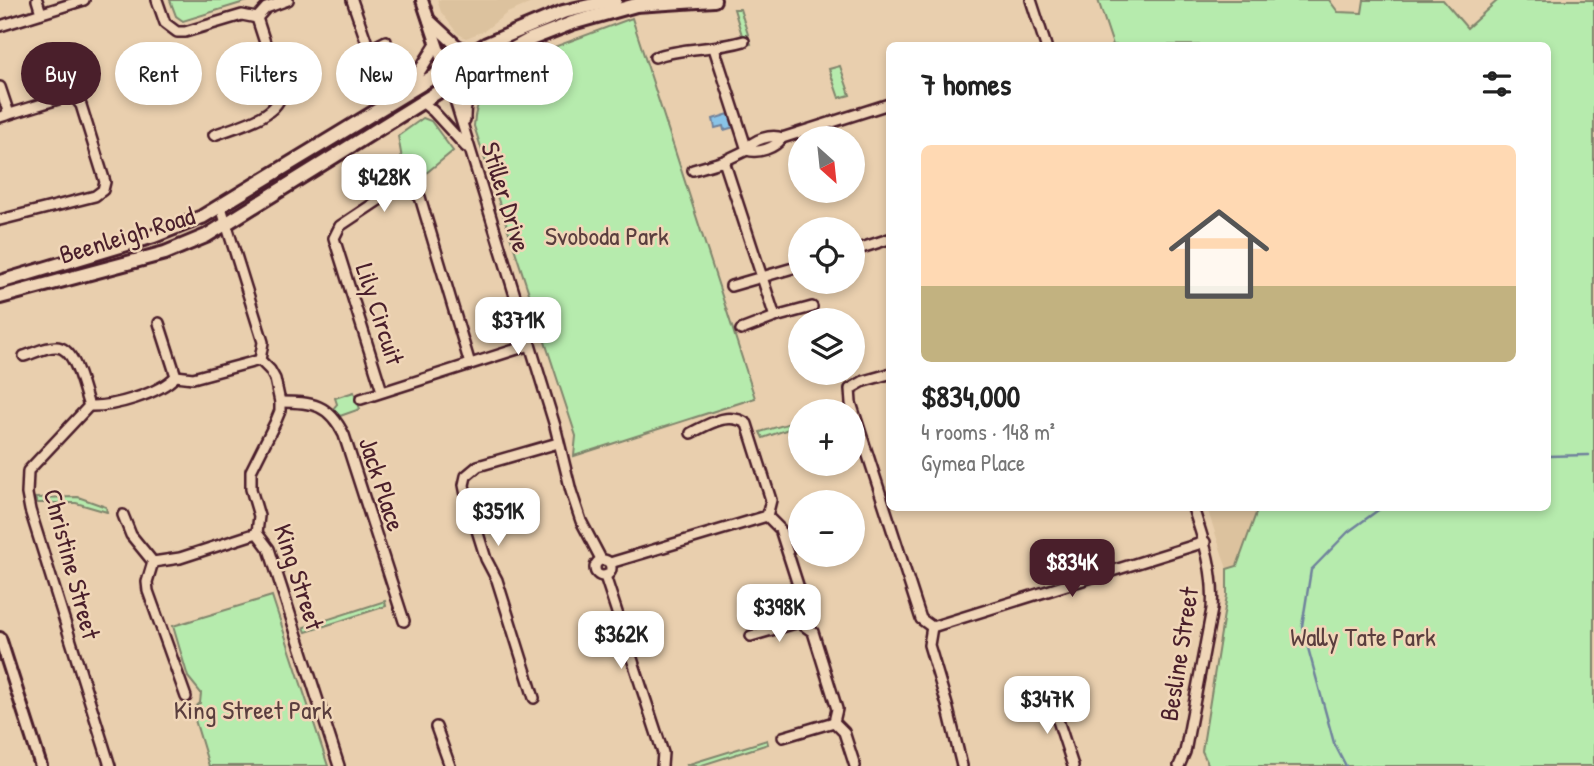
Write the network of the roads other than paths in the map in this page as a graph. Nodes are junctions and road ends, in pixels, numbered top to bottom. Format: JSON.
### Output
{"nodes":[{"id":1,"x":37,"y":0,"type":"edge"},
{"id":2,"x":84,"y":0,"type":"edge"},
{"id":3,"x":158,"y":0,"type":"edge"},
{"id":4,"x":288,"y":0,"type":"edge"},
{"id":5,"x":352,"y":0,"type":"edge"},
{"id":6,"x":422,"y":0,"type":"edge"},
{"id":7,"x":615,"y":0,"type":"edge"},
{"id":8,"x":714,"y":0,"type":"edge"},
{"id":9,"x":1031,"y":0,"type":"edge"},
{"id":10,"x":41,"y":13,"type":"junction"},
{"id":11,"x":257,"y":18,"type":"junction"},
{"id":12,"x":428,"y":18,"type":"junction"},
{"id":13,"x":0,"y":26,"type":"edge"},
{"id":14,"x":531,"y":39,"type":"junction"},
{"id":15,"x":744,"y":41,"type":"dead end"},
{"id":16,"x":367,"y":42,"type":"edge"},
{"id":17,"x":435,"y":42,"type":"edge"},
{"id":18,"x":453,"y":42,"type":"edge"},
{"id":19,"x":496,"y":42,"type":"edge"},
{"id":20,"x":526,"y":42,"type":"edge"},
{"id":21,"x":1045,"y":42,"type":"edge"},
{"id":22,"x":715,"y":48,"type":"junction"},
{"id":23,"x":431,"y":53,"type":"edge"},
{"id":24,"x":655,"y":57,"type":"dead end"},
{"id":25,"x":417,"y":75,"type":"edge"},
{"id":26,"x":0,"y":87,"type":"edge"},
{"id":27,"x":431,"y":96,"type":"edge"},
{"id":28,"x":422,"y":102,"type":"junction"},
{"id":29,"x":384,"y":105,"type":"edge"},
{"id":30,"x":456,"y":105,"type":"edge"},
{"id":31,"x":886,"y":105,"type":"edge"},
{"id":32,"x":4,"y":115,"type":"edge"},
{"id":33,"x":214,"y":135,"type":"dead end"},
{"id":34,"x":466,"y":140,"type":"junction"},
{"id":35,"x":747,"y":150,"type":"junction"},
{"id":36,"x":470,"y":151,"type":"junction"},
{"id":37,"x":724,"y":161,"type":"junction"},
{"id":38,"x":692,"y":170,"type":"dead end"},
{"id":39,"x":220,"y":207,"type":"junction"},
{"id":40,"x":0,"y":220,"type":"edge"},
{"id":41,"x":227,"y":225,"type":"junction"},
{"id":42,"x":886,"y":240,"type":"edge"},
{"id":43,"x":865,"y":247,"type":"edge"},
{"id":44,"x":788,"y":268,"type":"edge"},
{"id":45,"x":761,"y":275,"type":"junction"},
{"id":46,"x":0,"y":282,"type":"edge"},
{"id":47,"x":731,"y":286,"type":"dead end"},
{"id":48,"x":0,"y":297,"type":"edge"},
{"id":49,"x":812,"y":307,"type":"dead end"},
{"id":50,"x":775,"y":317,"type":"junction"},
{"id":51,"x":159,"y":323,"type":"dead end"},
{"id":52,"x":741,"y":330,"type":"dead end"},
{"id":53,"x":530,"y":345,"type":"junction"},
{"id":54,"x":24,"y":356,"type":"dead end"},
{"id":55,"x":261,"y":360,"type":"junction"},
{"id":56,"x":470,"y":364,"type":"junction"},
{"id":57,"x":886,"y":375,"type":"edge"},
{"id":58,"x":176,"y":376,"type":"junction"},
{"id":59,"x":382,"y":391,"type":"junction"},
{"id":60,"x":361,"y":399,"type":"dead end"},
{"id":61,"x":280,"y":401,"type":"junction"},
{"id":62,"x":89,"y":406,"type":"junction"},
{"id":63,"x":691,"y":433,"type":"dead end"},
{"id":64,"x":558,"y":443,"type":"junction"},
{"id":65,"x":886,"y":511,"type":"edge"},
{"id":66,"x":886,"y":511,"type":"edge"},
{"id":67,"x":1194,"y":511,"type":"edge"},
{"id":68,"x":122,"y":515,"type":"dead end"},
{"id":69,"x":767,"y":516,"type":"junction"},
{"id":70,"x":257,"y":533,"type":"junction"},
{"id":71,"x":1205,"y":542,"type":"junction"},
{"id":72,"x":605,"y":561,"type":"junction"},
{"id":73,"x":153,"y":562,"type":"junction"},
{"id":74,"x":606,"y":576,"type":"junction"},
{"id":75,"x":404,"y":621,"type":"dead end"},
{"id":76,"x":799,"y":622,"type":"junction"},
{"id":77,"x":932,"y":627,"type":"junction"},
{"id":78,"x":751,"y":636,"type":"dead end"},
{"id":79,"x":0,"y":638,"type":"edge"},
{"id":80,"x":1050,"y":696,"type":"dead end"},
{"id":81,"x":186,"y":697,"type":"dead end"},
{"id":82,"x":534,"y":698,"type":"dead end"},
{"id":83,"x":834,"y":722,"type":"junction"},
{"id":84,"x":436,"y":727,"type":"dead end"},
{"id":85,"x":783,"y":737,"type":"dead end"},
{"id":86,"x":41,"y":766,"type":"edge"},
{"id":87,"x":110,"y":766,"type":"edge"},
{"id":88,"x":339,"y":766,"type":"edge"},
{"id":89,"x":450,"y":766,"type":"edge"},
{"id":90,"x":662,"y":766,"type":"edge"},
{"id":91,"x":855,"y":766,"type":"edge"},
{"id":92,"x":962,"y":766,"type":"edge"},
{"id":93,"x":1073,"y":766,"type":"edge"},
{"id":94,"x":1179,"y":766,"type":"edge"}],
"edges":[{"from":1,"to":10,"type":"street"},
{"from":2,"to":10,"type":"street"},
{"from":3,"to":11,"type":"street"},
{"from":4,"to":11,"type":"street"},
{"from":5,"to":16,"type":"street"},
{"from":6,"to":12,"type":"street"},
{"from":7,"to":19,"type":"main road","name":"Beenleigh Road"},
{"from":8,"to":14,"type":"main road","name":"Beenleigh Road"},
{"from":9,"to":21,"type":"street"},
{"from":10,"to":13,"type":"street"},
{"from":11,"to":33,"type":"street"},
{"from":12,"to":17,"type":"street"},
{"from":12,"to":18,"type":"street"},
{"from":14,"to":20,"type":"main road","name":"Beenleigh Road"},
{"from":14,"to":34,"type":"street"},
{"from":15,"to":22,"type":"street"},
{"from":22,"to":24,"type":"street"},
{"from":22,"to":35,"type":"street"},
{"from":23,"to":25,"type":"street"},
{"from":26,"to":32,"type":"street"},
{"from":27,"to":28,"type":"main road","name":"Beenleigh Road"},
{"from":28,"to":36,"type":"street"},
{"from":28,"to":41,"type":"main road","name":"Beenleigh Road"},
{"from":29,"to":39,"type":"main road","name":"Beenleigh Road"},
{"from":30,"to":34,"type":"street","name":"Stiller Drive"},
{"from":31,"to":35,"type":"street"},
{"from":32,"to":40,"type":"street"},
{"from":34,"to":36,"type":"street","name":"Stiller Drive"},
{"from":35,"to":37,"type":"street"},
{"from":36,"to":53,"type":"street","name":"Stiller Drive"},
{"from":37,"to":38,"type":"street"},
{"from":37,"to":45,"type":"street"},
{"from":39,"to":41,"type":"street"},
{"from":39,"to":46,"type":"main road","name":"Beenleigh Road"},
{"from":41,"to":48,"type":"main road","name":"Beenleigh Road"},
{"from":41,"to":55,"type":"street"},
{"from":42,"to":43,"type":"street"},
{"from":44,"to":45,"type":"street"},
{"from":45,"to":47,"type":"street"},
{"from":45,"to":50,"type":"street"},
{"from":49,"to":50,"type":"street"},
{"from":50,"to":52,"type":"street"},
{"from":51,"to":58,"type":"street"},
{"from":53,"to":56,"type":"street","name":"Lily Circuit"},
{"from":53,"to":64,"type":"street","name":"Stiller Drive"},
{"from":54,"to":62,"type":"street"},
{"from":55,"to":58,"type":"street"},
{"from":55,"to":61,"type":"street"},
{"from":56,"to":59,"type":"street","name":"Lily Circuit"},
{"from":56,"to":59,"type":"street","name":"Lily Circuit"},
{"from":57,"to":66,"type":"street"},
{"from":58,"to":62,"type":"street"},
{"from":59,"to":60,"type":"street","name":"Lily Circuit"},
{"from":61,"to":70,"type":"street","name":"King Street"},
{"from":61,"to":75,"type":"street","name":"Jack Place"},
{"from":62,"to":87,"type":"street","name":"Christine Street"},
{"from":63,"to":69,"type":"street"},
{"from":64,"to":72,"type":"street","name":"Stiller Drive"},
{"from":64,"to":82,"type":"street"},
{"from":65,"to":77,"type":"street"},
{"from":67,"to":71,"type":"street","name":"Besline Street"},
{"from":68,"to":73,"type":"street"},
{"from":69,"to":72,"type":"street"},
{"from":69,"to":76,"type":"street"},
{"from":70,"to":73,"type":"street"},
{"from":70,"to":88,"type":"street","name":"King Street"},
{"from":71,"to":77,"type":"street"},
{"from":71,"to":94,"type":"street","name":"Besline Street"},
{"from":72,"to":74,"type":"street"},
{"from":72,"to":74,"type":"street"},
{"from":73,"to":81,"type":"street"},
{"from":74,"to":90,"type":"street"},
{"from":76,"to":78,"type":"street"},
{"from":76,"to":83,"type":"street"},
{"from":77,"to":92,"type":"street"},
{"from":79,"to":86,"type":"street"},
{"from":80,"to":93,"type":"street"},
{"from":83,"to":85,"type":"street"},
{"from":83,"to":91,"type":"street"},
{"from":84,"to":89,"type":"street"}]}
